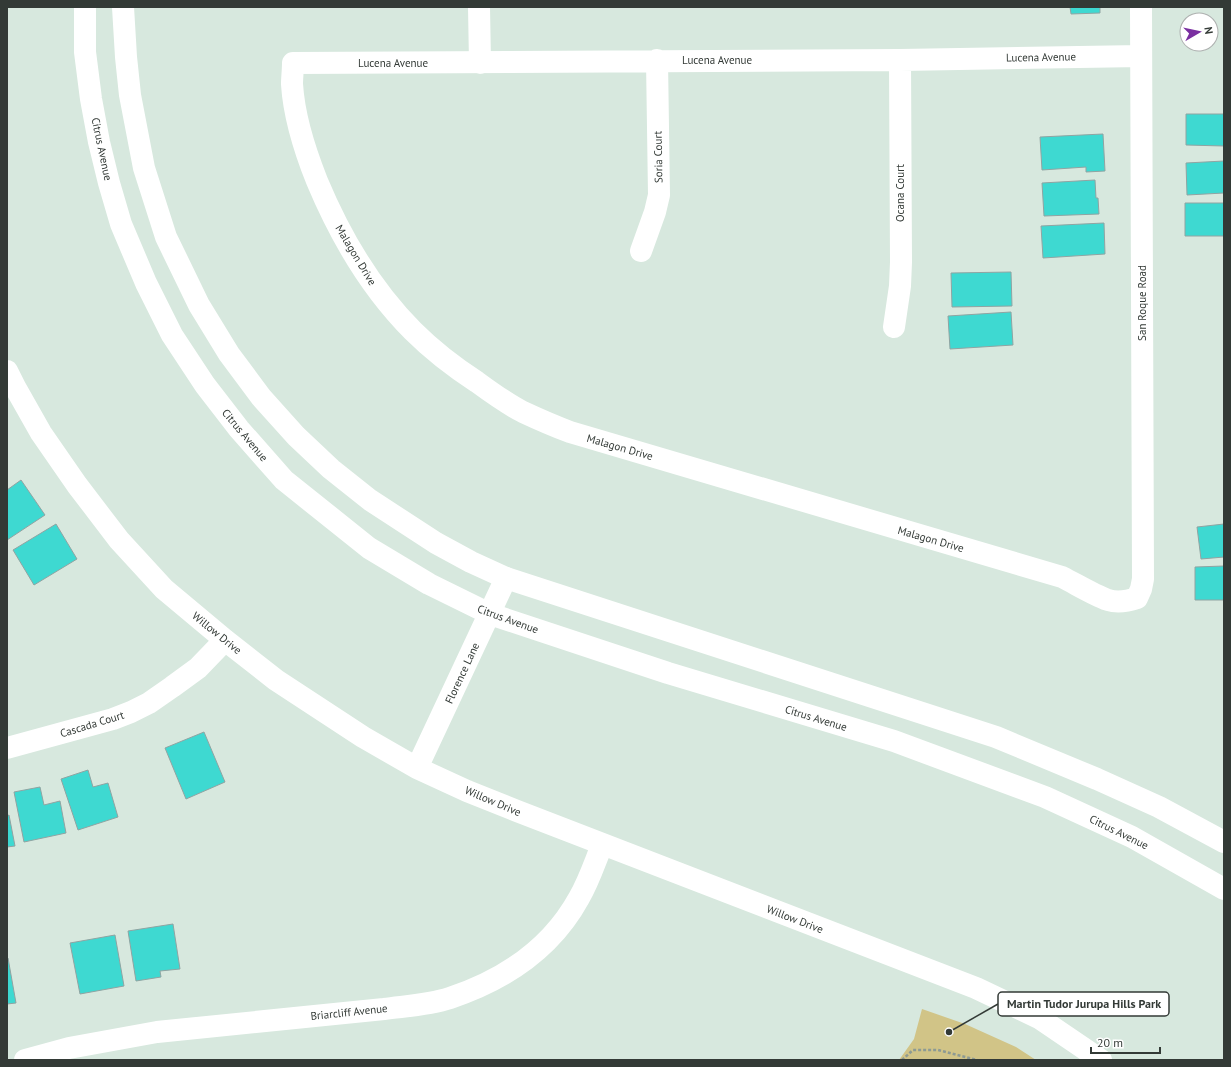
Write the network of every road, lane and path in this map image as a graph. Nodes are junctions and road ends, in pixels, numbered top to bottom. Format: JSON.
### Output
{"nodes":[{"id":1,"x":85,"y":7,"type":"edge"},
{"id":2,"x":123,"y":7,"type":"edge"},
{"id":3,"x":479,"y":7,"type":"edge"},
{"id":4,"x":1141,"y":7,"type":"edge"},
{"id":5,"x":1141,"y":56,"type":"junction"},
{"id":6,"x":657,"y":60,"type":"junction"},
{"id":7,"x":900,"y":60,"type":"junction"},
{"id":8,"x":480,"y":62,"type":"junction"},
{"id":9,"x":293,"y":63,"type":"joint"},
{"id":10,"x":641,"y":251,"type":"dead end"},
{"id":11,"x":894,"y":327,"type":"dead end"},
{"id":12,"x":7,"y":371,"type":"edge"},
{"id":13,"x":506,"y":578,"type":"junction"},
{"id":14,"x":1137,"y":598,"type":"joint"},
{"id":15,"x":490,"y":614,"type":"junction"},
{"id":16,"x":225,"y":640,"type":"junction"},
{"id":17,"x":7,"y":748,"type":"edge"},
{"id":18,"x":418,"y":768,"type":"junction"},
{"id":19,"x":1224,"y":842,"type":"edge"},
{"id":20,"x":602,"y":845,"type":"junction"},
{"id":21,"x":1224,"y":889,"type":"edge"},
{"id":22,"x":25,"y":1060,"type":"edge"},
{"id":23,"x":902,"y":1060,"type":"edge"},
{"id":24,"x":977,"y":1060,"type":"edge"},
{"id":25,"x":1101,"y":1060,"type":"edge"}],
"edges":[{"from":1,"to":15,"type":"street","name":"Citrus Avenue"},
{"from":2,"to":13,"type":"street"},
{"from":3,"to":8,"type":"street"},
{"from":4,"to":5,"type":"street","name":"San Roque Road"},
{"from":5,"to":7,"type":"street","name":"Lucena Avenue"},
{"from":5,"to":14,"type":"street","name":"San Roque Road"},
{"from":6,"to":7,"type":"street","name":"Lucena Avenue"},
{"from":6,"to":8,"type":"street","name":"Lucena Avenue"},
{"from":6,"to":10,"type":"street","name":"Soria Court"},
{"from":7,"to":11,"type":"street","name":"Ocana Court"},
{"from":8,"to":9,"type":"street","name":"Lucena Avenue"},
{"from":9,"to":14,"type":"street","name":"Malagon Drive"},
{"from":12,"to":16,"type":"street","name":"Willow Drive"},
{"from":13,"to":15,"type":"street","name":"Florence Lane"},
{"from":13,"to":19,"type":"street"},
{"from":15,"to":18,"type":"street","name":"Florence Lane"},
{"from":15,"to":21,"type":"street","name":"Citrus Avenue"},
{"from":16,"to":17,"type":"street","name":"Cascada Court"},
{"from":16,"to":18,"type":"street","name":"Willow Drive"},
{"from":18,"to":20,"type":"street","name":"Willow Drive"},
{"from":20,"to":22,"type":"street","name":"Briarcliff Avenue"},
{"from":20,"to":25,"type":"street","name":"Willow Drive"},
{"from":23,"to":24,"type":"path"}]}
